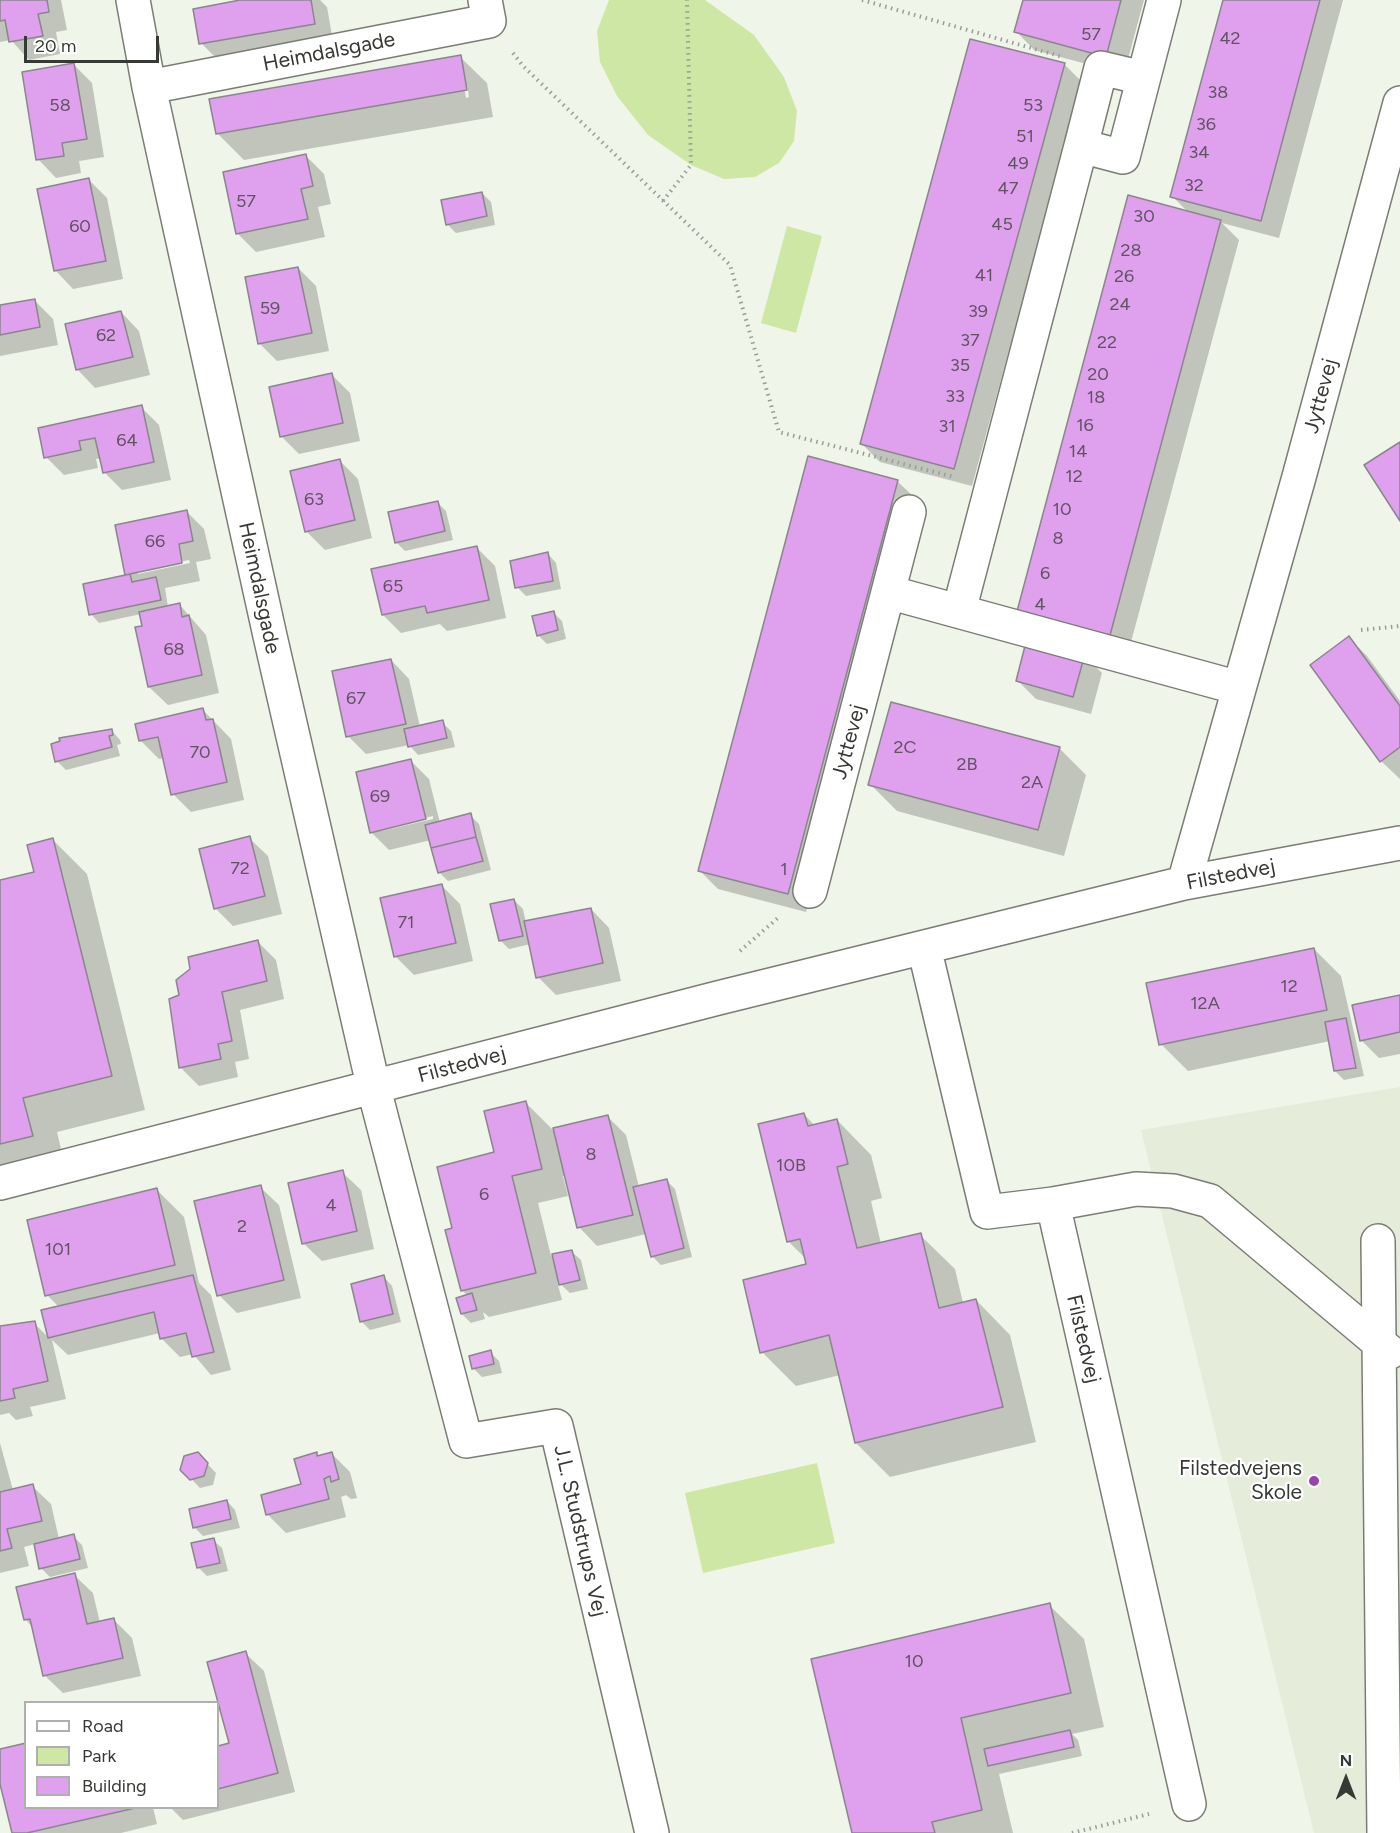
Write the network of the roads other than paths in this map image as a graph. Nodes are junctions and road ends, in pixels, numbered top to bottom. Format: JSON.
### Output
{"nodes":[{"id":1,"x":133,"y":0,"type":"edge"},
{"id":2,"x":1164,"y":0,"type":"edge"},
{"id":3,"x":487,"y":11,"type":"edge"},
{"id":4,"x":1143,"y":78,"type":"junction"},
{"id":5,"x":149,"y":87,"type":"junction"},
{"id":6,"x":1400,"y":103,"type":"edge"},
{"id":7,"x":1081,"y":146,"type":"junction"},
{"id":8,"x":909,"y":512,"type":"dead end"},
{"id":9,"x":888,"y":592,"type":"junction"},
{"id":10,"x":959,"y":611,"type":"junction"},
{"id":11,"x":1239,"y":688,"type":"junction"},
{"id":12,"x":1399,"y":848,"type":"edge"},
{"id":13,"x":1184,"y":883,"type":"junction"},
{"id":14,"x":810,"y":891,"type":"road end"},
{"id":15,"x":924,"y":947,"type":"junction"},
{"id":16,"x":374,"y":1089,"type":"junction"},
{"id":17,"x":0,"y":1183,"type":"edge"},
{"id":18,"x":1053,"y":1204,"type":"junction"},
{"id":19,"x":1378,"y":1241,"type":"dead end"},
{"id":20,"x":1390,"y":1352,"type":"edge"},
{"id":21,"x":1189,"y":1804,"type":"dead end"},
{"id":22,"x":652,"y":1833,"type":"edge"},
{"id":23,"x":1384,"y":1833,"type":"edge"}],
"edges":[{"from":1,"to":5,"type":"street","name":"Heimdalsgade"},
{"from":2,"to":4,"type":"street"},
{"from":3,"to":5,"type":"street","name":"Heimdalsgade"},
{"from":4,"to":7,"type":"street"},
{"from":4,"to":7,"type":"street"},
{"from":5,"to":16,"type":"street","name":"Heimdalsgade"},
{"from":6,"to":11,"type":"street","name":"Jyttevej"},
{"from":7,"to":10,"type":"street"},
{"from":8,"to":9,"type":"street","name":"Jyttevej"},
{"from":9,"to":10,"type":"street"},
{"from":9,"to":14,"type":"street","name":"Jyttevej"},
{"from":10,"to":11,"type":"street"},
{"from":11,"to":13,"type":"street","name":"Jyttevej"},
{"from":12,"to":13,"type":"street","name":"Filstedvej"},
{"from":13,"to":15,"type":"street","name":"Filstedvej"},
{"from":15,"to":16,"type":"street","name":"Filstedvej"},
{"from":15,"to":18,"type":"street"},
{"from":16,"to":17,"type":"street","name":"Filstedvej"},
{"from":16,"to":22,"type":"street","name":"J.L. Studstrups Vej"},
{"from":18,"to":20,"type":"street"},
{"from":18,"to":21,"type":"street","name":"Filstedvej"},
{"from":19,"to":20,"type":"street"},
{"from":20,"to":23,"type":"street"}]}
